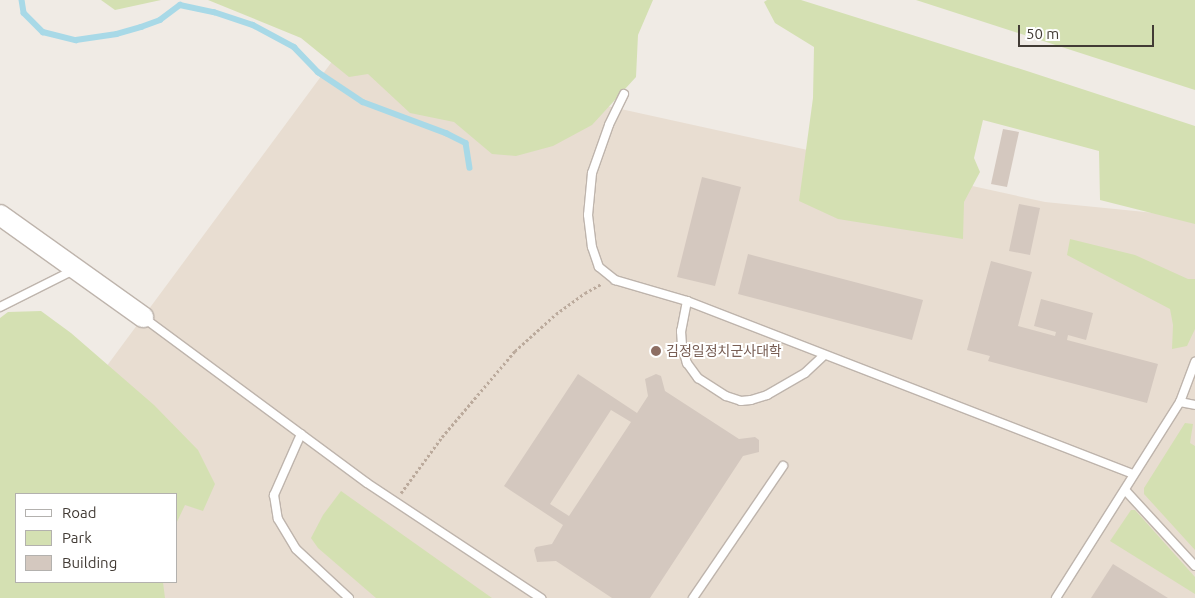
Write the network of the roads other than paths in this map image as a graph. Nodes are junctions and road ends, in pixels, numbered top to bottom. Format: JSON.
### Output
{"nodes":[{"id":1,"x":624,"y":94,"type":"dead end"},
{"id":2,"x":0,"y":215,"type":"edge"},
{"id":3,"x":76,"y":269,"type":"junction"},
{"id":4,"x":687,"y":301,"type":"junction"},
{"id":5,"x":0,"y":307,"type":"edge"},
{"id":6,"x":143,"y":317,"type":"joint"},
{"id":7,"x":824,"y":355,"type":"junction"},
{"id":8,"x":1195,"y":362,"type":"edge"},
{"id":9,"x":1180,"y":402,"type":"junction"},
{"id":10,"x":1195,"y":405,"type":"edge"},
{"id":11,"x":301,"y":434,"type":"junction"},
{"id":12,"x":783,"y":466,"type":"dead end"},
{"id":13,"x":1133,"y":474,"type":"junction"},
{"id":14,"x":1125,"y":490,"type":"junction"},
{"id":15,"x":1195,"y":566,"type":"edge"},
{"id":16,"x":349,"y":598,"type":"edge"},
{"id":17,"x":541,"y":598,"type":"edge"},
{"id":18,"x":693,"y":598,"type":"edge"},
{"id":19,"x":1056,"y":598,"type":"edge"}],
"edges":[{"from":1,"to":4,"type":"lane"},
{"from":2,"to":3,"type":"street"},
{"from":3,"to":5,"type":"lane"},
{"from":3,"to":6,"type":"street"},
{"from":4,"to":7,"type":"lane"},
{"from":4,"to":7,"type":"lane"},
{"from":6,"to":11,"type":"lane"},
{"from":7,"to":13,"type":"lane"},
{"from":8,"to":9,"type":"lane"},
{"from":9,"to":10,"type":"lane"},
{"from":9,"to":13,"type":"lane"},
{"from":11,"to":16,"type":"lane"},
{"from":11,"to":17,"type":"lane"},
{"from":12,"to":18,"type":"lane"},
{"from":13,"to":14,"type":"lane"},
{"from":14,"to":15,"type":"lane"},
{"from":14,"to":19,"type":"lane"}]}
